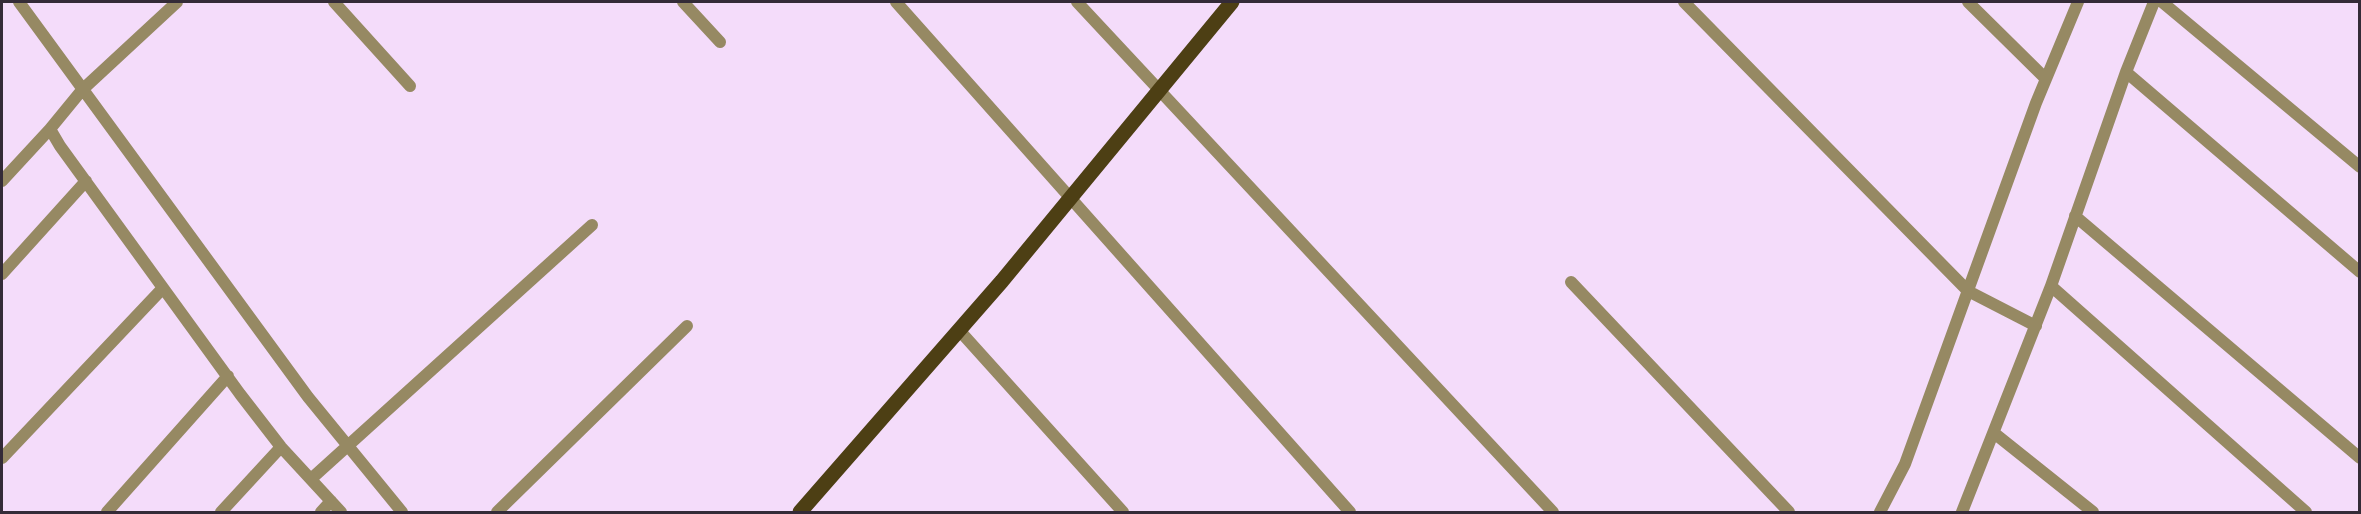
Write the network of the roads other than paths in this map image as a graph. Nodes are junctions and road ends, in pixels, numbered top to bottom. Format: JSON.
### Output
{"nodes":[{"id":1,"x":19,"y":2,"type":"edge"},
{"id":2,"x":177,"y":2,"type":"edge"},
{"id":3,"x":334,"y":2,"type":"edge"},
{"id":4,"x":683,"y":2,"type":"edge"},
{"id":5,"x":896,"y":2,"type":"edge"},
{"id":6,"x":1077,"y":2,"type":"edge"},
{"id":7,"x":1232,"y":2,"type":"edge"},
{"id":8,"x":1684,"y":2,"type":"edge"},
{"id":9,"x":1968,"y":2,"type":"edge"},
{"id":10,"x":2078,"y":2,"type":"edge"},
{"id":11,"x":2154,"y":2,"type":"edge"},
{"id":12,"x":2162,"y":2,"type":"edge"},
{"id":13,"x":720,"y":42,"type":"dead end"},
{"id":14,"x":2126,"y":72,"type":"junction"},
{"id":15,"x":2046,"y":79,"type":"junction"},
{"id":16,"x":410,"y":86,"type":"dead end"},
{"id":17,"x":82,"y":90,"type":"junction"},
{"id":18,"x":1158,"y":90,"type":"junction"},
{"id":19,"x":51,"y":129,"type":"junction"},
{"id":20,"x":2360,"y":168,"type":"edge"},
{"id":21,"x":2,"y":181,"type":"edge"},
{"id":22,"x":86,"y":181,"type":"junction"},
{"id":23,"x":1070,"y":199,"type":"junction"},
{"id":24,"x":2075,"y":216,"type":"junction"},
{"id":25,"x":592,"y":225,"type":"dead end"},
{"id":26,"x":2360,"y":272,"type":"edge"},
{"id":27,"x":2,"y":274,"type":"edge"},
{"id":28,"x":1571,"y":282,"type":"dead end"},
{"id":29,"x":2051,"y":286,"type":"junction"},
{"id":30,"x":163,"y":288,"type":"junction"},
{"id":31,"x":1968,"y":291,"type":"junction"},
{"id":32,"x":687,"y":326,"type":"dead end"},
{"id":33,"x":2036,"y":326,"type":"junction"},
{"id":34,"x":959,"y":330,"type":"junction"},
{"id":35,"x":228,"y":376,"type":"junction"},
{"id":36,"x":1995,"y":432,"type":"junction"},
{"id":37,"x":281,"y":447,"type":"junction"},
{"id":38,"x":347,"y":447,"type":"junction"},
{"id":39,"x":2,"y":458,"type":"edge"},
{"id":40,"x":2360,"y":458,"type":"edge"},
{"id":41,"x":311,"y":479,"type":"junction"},
{"id":42,"x":332,"y":501,"type":"junction"},
{"id":43,"x":107,"y":513,"type":"edge"},
{"id":44,"x":221,"y":513,"type":"edge"},
{"id":45,"x":321,"y":513,"type":"edge"},
{"id":46,"x":341,"y":513,"type":"edge"},
{"id":47,"x":402,"y":513,"type":"edge"},
{"id":48,"x":497,"y":513,"type":"edge"},
{"id":49,"x":800,"y":513,"type":"edge"},
{"id":50,"x":1123,"y":513,"type":"edge"},
{"id":51,"x":1350,"y":513,"type":"edge"},
{"id":52,"x":1553,"y":513,"type":"edge"},
{"id":53,"x":1789,"y":513,"type":"edge"},
{"id":54,"x":1880,"y":513,"type":"edge"},
{"id":55,"x":1962,"y":513,"type":"edge"},
{"id":56,"x":2093,"y":513,"type":"edge"},
{"id":57,"x":2306,"y":513,"type":"edge"}],
"edges":[{"from":1,"to":17,"type":"street"},
{"from":2,"to":17,"type":"street"},
{"from":3,"to":16,"type":"street"},
{"from":4,"to":13,"type":"street"},
{"from":5,"to":23,"type":"street"},
{"from":6,"to":18,"type":"street"},
{"from":7,"to":18,"type":"main road"},
{"from":8,"to":31,"type":"street"},
{"from":9,"to":15,"type":"street"},
{"from":10,"to":15,"type":"street"},
{"from":11,"to":14,"type":"street"},
{"from":12,"to":20,"type":"street"},
{"from":14,"to":24,"type":"street"},
{"from":14,"to":26,"type":"street"},
{"from":15,"to":31,"type":"street"},
{"from":17,"to":19,"type":"street"},
{"from":17,"to":38,"type":"street"},
{"from":18,"to":23,"type":"main road"},
{"from":18,"to":52,"type":"street"},
{"from":19,"to":21,"type":"street"},
{"from":19,"to":22,"type":"street"},
{"from":22,"to":27,"type":"street"},
{"from":22,"to":30,"type":"street"},
{"from":23,"to":34,"type":"main road"},
{"from":23,"to":51,"type":"street"},
{"from":24,"to":29,"type":"street"},
{"from":24,"to":40,"type":"street"},
{"from":25,"to":38,"type":"street"},
{"from":28,"to":53,"type":"street"},
{"from":29,"to":33,"type":"street"},
{"from":29,"to":57,"type":"street"},
{"from":30,"to":35,"type":"street"},
{"from":30,"to":39,"type":"street"},
{"from":31,"to":33,"type":"street"},
{"from":31,"to":54,"type":"street"},
{"from":32,"to":48,"type":"street"},
{"from":33,"to":36,"type":"street"},
{"from":34,"to":49,"type":"main road"},
{"from":34,"to":50,"type":"street"},
{"from":35,"to":37,"type":"street"},
{"from":35,"to":43,"type":"street"},
{"from":36,"to":55,"type":"street"},
{"from":36,"to":56,"type":"street"},
{"from":37,"to":41,"type":"street"},
{"from":37,"to":44,"type":"street"},
{"from":38,"to":41,"type":"street"},
{"from":38,"to":47,"type":"street"},
{"from":41,"to":42,"type":"street"},
{"from":42,"to":45,"type":"street"},
{"from":42,"to":46,"type":"street"}]}
